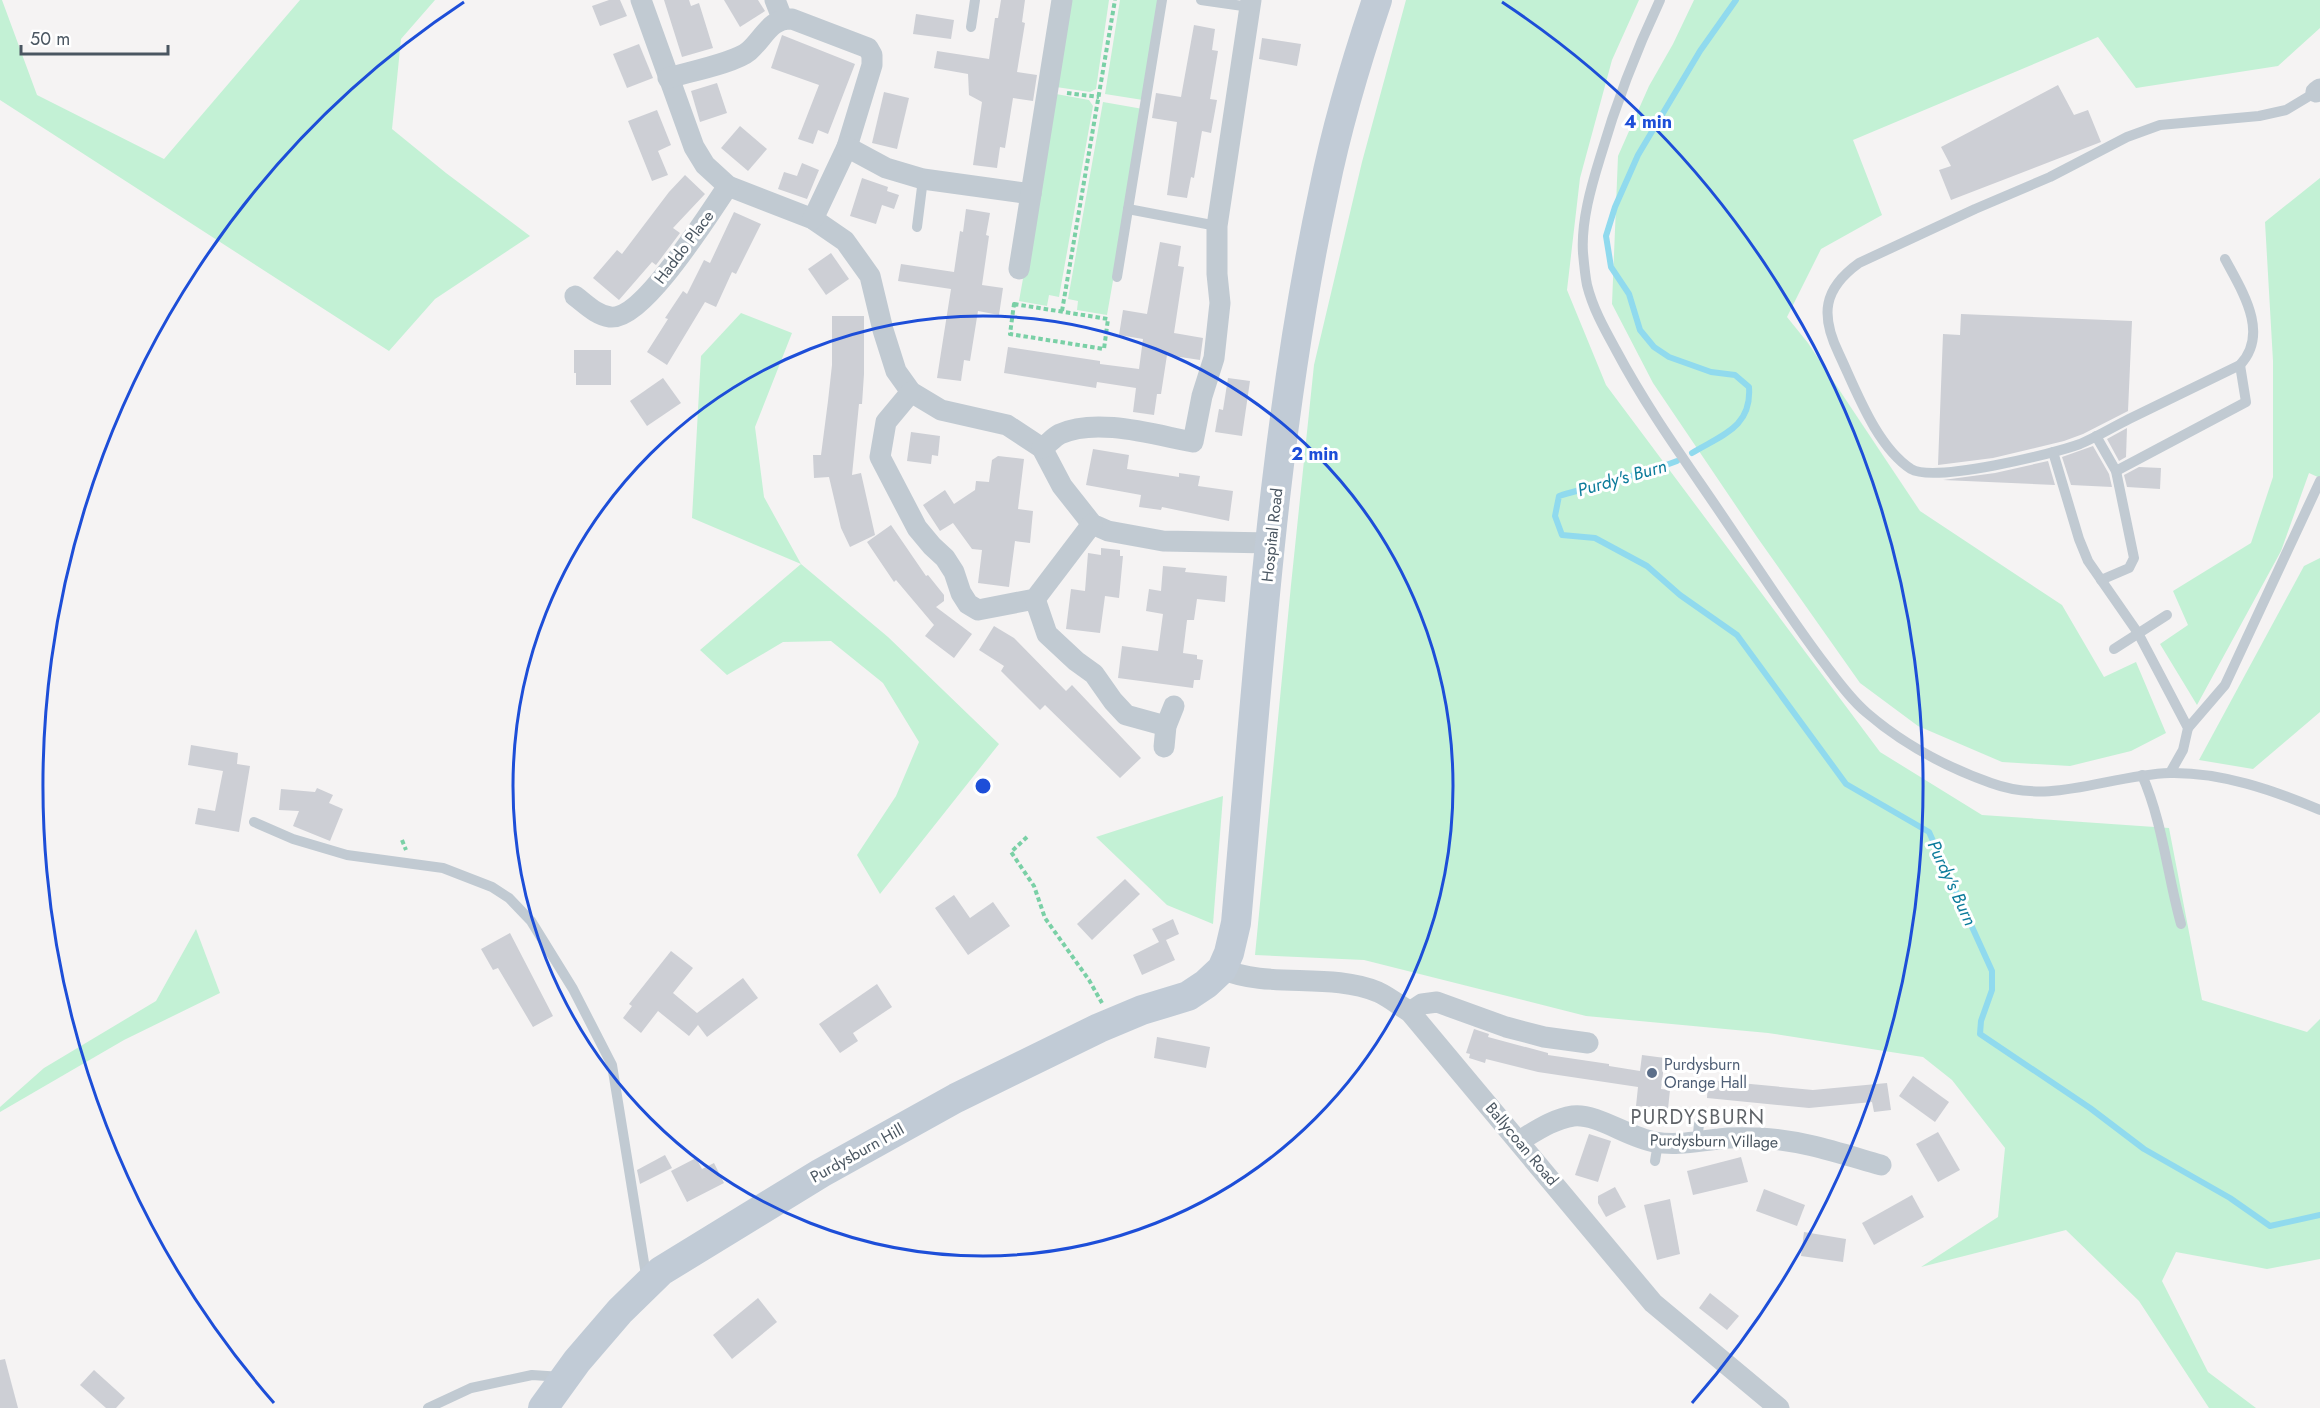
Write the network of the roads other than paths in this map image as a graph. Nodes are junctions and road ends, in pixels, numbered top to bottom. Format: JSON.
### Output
{"nodes":[{"id":1,"x":641,"y":0,"type":"edge"},
{"id":2,"x":975,"y":0,"type":"edge"},
{"id":3,"x":1062,"y":0,"type":"edge"},
{"id":4,"x":1162,"y":0,"type":"edge"},
{"id":5,"x":1201,"y":0,"type":"edge"},
{"id":6,"x":1377,"y":0,"type":"edge"},
{"id":7,"x":1660,"y":0,"type":"edge"},
{"id":8,"x":1250,"y":3,"type":"edge"},
{"id":9,"x":778,"y":9,"type":"edge"},
{"id":10,"x":971,"y":27,"type":"dead end"},
{"id":11,"x":668,"y":78,"type":"junction"},
{"id":12,"x":2318,"y":91,"type":"edge"},
{"id":13,"x":847,"y":147,"type":"junction"},
{"id":14,"x":923,"y":179,"type":"junction"},
{"id":15,"x":728,"y":186,"type":"junction"},
{"id":16,"x":1031,"y":194,"type":"junction"},
{"id":17,"x":1128,"y":209,"type":"junction"},
{"id":18,"x":813,"y":219,"type":"junction"},
{"id":19,"x":1217,"y":226,"type":"junction"},
{"id":20,"x":917,"y":227,"type":"dead end"},
{"id":21,"x":2225,"y":259,"type":"dead end"},
{"id":22,"x":1018,"y":269,"type":"dead end"},
{"id":23,"x":1117,"y":277,"type":"dead end"},
{"id":24,"x":575,"y":296,"type":"dead end"},
{"id":25,"x":2240,"y":365,"type":"junction"},
{"id":26,"x":910,"y":392,"type":"junction"},
{"id":27,"x":2096,"y":436,"type":"junction"},
{"id":28,"x":1042,"y":448,"type":"junction"},
{"id":29,"x":2053,"y":452,"type":"junction"},
{"id":30,"x":2116,"y":471,"type":"junction"},
{"id":31,"x":2320,"y":481,"type":"edge"},
{"id":32,"x":1092,"y":524,"type":"junction"},
{"id":33,"x":1270,"y":543,"type":"junction"},
{"id":34,"x":2101,"y":580,"type":"junction"},
{"id":35,"x":1035,"y":599,"type":"junction"},
{"id":36,"x":2167,"y":615,"type":"dead end"},
{"id":37,"x":2138,"y":633,"type":"junction"},
{"id":38,"x":2114,"y":649,"type":"dead end"},
{"id":39,"x":1174,"y":706,"type":"dead end"},
{"id":40,"x":1166,"y":726,"type":"junction"},
{"id":41,"x":2188,"y":728,"type":"junction"},
{"id":42,"x":1164,"y":747,"type":"dead end"},
{"id":43,"x":2170,"y":773,"type":"junction"},
{"id":44,"x":2142,"y":775,"type":"junction"},
{"id":45,"x":2320,"y":810,"type":"edge"},
{"id":46,"x":254,"y":822,"type":"dead end"},
{"id":47,"x":2181,"y":924,"type":"dead end"},
{"id":48,"x":1222,"y":969,"type":"junction"},
{"id":49,"x":1410,"y":1012,"type":"junction"},
{"id":50,"x":1588,"y":1043,"type":"dead end"},
{"id":51,"x":1519,"y":1141,"type":"junction"},
{"id":52,"x":1881,"y":1166,"type":"dead end"},
{"id":53,"x":647,"y":1284,"type":"junction"},
{"id":54,"x":565,"y":1377,"type":"junction"},
{"id":55,"x":428,"y":1408,"type":"edge"},
{"id":56,"x":543,"y":1408,"type":"edge"},
{"id":57,"x":1779,"y":1408,"type":"edge"}],
"edges":[{"from":1,"to":11,"type":"street"},
{"from":2,"to":10,"type":"lane"},
{"from":3,"to":16,"type":"street"},
{"from":4,"to":17,"type":"lane"},
{"from":5,"to":8,"type":"lane"},
{"from":6,"to":33,"type":"main road","name":"Hospital Road"},
{"from":7,"to":44,"type":"lane"},
{"from":8,"to":19,"type":"street"},
{"from":9,"to":11,"type":"street"},
{"from":9,"to":13,"type":"street"},
{"from":11,"to":15,"type":"street"},
{"from":12,"to":29,"type":"lane"},
{"from":13,"to":14,"type":"street"},
{"from":13,"to":18,"type":"street"},
{"from":14,"to":16,"type":"street"},
{"from":14,"to":20,"type":"lane"},
{"from":15,"to":18,"type":"street"},
{"from":15,"to":24,"type":"street","name":"Haddo Place"},
{"from":16,"to":22,"type":"street"},
{"from":17,"to":19,"type":"lane"},
{"from":17,"to":23,"type":"lane"},
{"from":18,"to":26,"type":"street"},
{"from":19,"to":28,"type":"street"},
{"from":21,"to":25,"type":"lane"},
{"from":25,"to":27,"type":"lane"},
{"from":25,"to":30,"type":"lane"},
{"from":26,"to":28,"type":"street"},
{"from":26,"to":35,"type":"street"},
{"from":27,"to":29,"type":"lane"},
{"from":27,"to":30,"type":"lane"},
{"from":28,"to":32,"type":"street"},
{"from":29,"to":34,"type":"lane"},
{"from":30,"to":34,"type":"lane"},
{"from":31,"to":41,"type":"lane"},
{"from":32,"to":33,"type":"street"},
{"from":32,"to":35,"type":"street"},
{"from":33,"to":48,"type":"main road","name":"Hospital Road"},
{"from":34,"to":37,"type":"lane"},
{"from":35,"to":40,"type":"street"},
{"from":36,"to":37,"type":"lane"},
{"from":37,"to":38,"type":"lane"},
{"from":37,"to":41,"type":"lane"},
{"from":39,"to":40,"type":"street"},
{"from":40,"to":42,"type":"street"},
{"from":41,"to":43,"type":"lane"},
{"from":43,"to":44,"type":"lane"},
{"from":43,"to":45,"type":"lane"},
{"from":44,"to":47,"type":"lane"},
{"from":46,"to":53,"type":"lane"},
{"from":48,"to":49,"type":"street","name":"Ballycoan Road"},
{"from":48,"to":53,"type":"main road","name":"Purdysburn Hill"},
{"from":49,"to":50,"type":"street"},
{"from":49,"to":51,"type":"street","name":"Ballycoan Road"},
{"from":51,"to":52,"type":"street","name":"Purdysburn Village"},
{"from":51,"to":57,"type":"street","name":"Ballycoan Road"},
{"from":53,"to":54,"type":"main road","name":"Purdysburn Hill"},
{"from":54,"to":55,"type":"lane"},
{"from":54,"to":56,"type":"main road","name":"Purdysburn Hill"}]}
